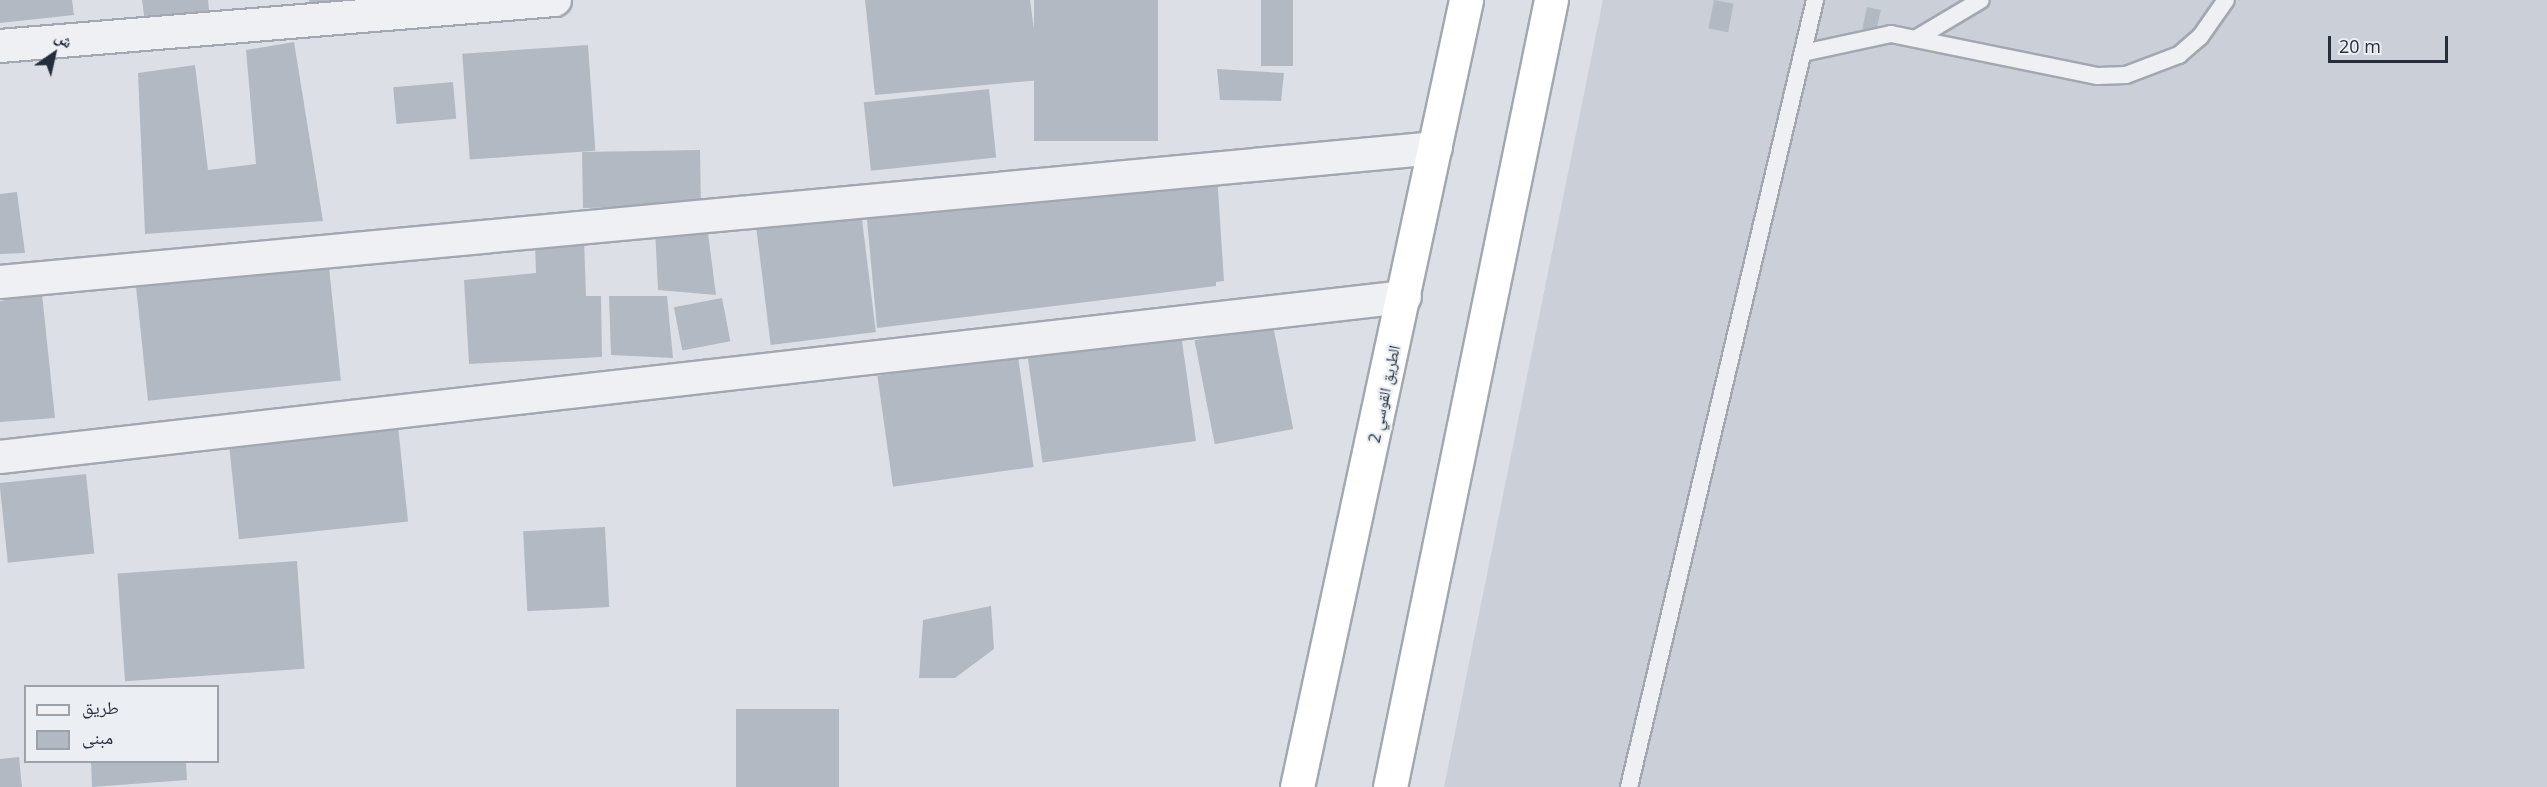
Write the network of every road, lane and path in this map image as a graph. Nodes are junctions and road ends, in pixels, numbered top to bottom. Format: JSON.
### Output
{"nodes":[{"id":1,"x":555,"y":0,"type":"edge"},
{"id":2,"x":1466,"y":0,"type":"edge"},
{"id":3,"x":1551,"y":0,"type":"edge"},
{"id":4,"x":1815,"y":0,"type":"edge"},
{"id":5,"x":1981,"y":0,"type":"edge"},
{"id":6,"x":2226,"y":0,"type":"edge"},
{"id":7,"x":392,"y":7,"type":"edge"},
{"id":8,"x":1917,"y":38,"type":"junction"},
{"id":9,"x":0,"y":46,"type":"edge"},
{"id":10,"x":1803,"y":53,"type":"junction"},
{"id":11,"x":1436,"y":148,"type":"junction"},
{"id":12,"x":0,"y":282,"type":"edge"},
{"id":13,"x":1405,"y":297,"type":"junction"},
{"id":14,"x":0,"y":457,"type":"edge"},
{"id":15,"x":1297,"y":787,"type":"edge"},
{"id":16,"x":1390,"y":787,"type":"edge"},
{"id":17,"x":1629,"y":787,"type":"edge"}],
"edges":[{"from":1,"to":7,"type":"street"},
{"from":2,"to":11,"type":"highway","name":"الطريق القوسي 2"},
{"from":3,"to":16,"type":"highway"},
{"from":4,"to":10,"type":"lane"},
{"from":5,"to":8,"type":"lane"},
{"from":6,"to":8,"type":"lane"},
{"from":7,"to":9,"type":"street"},
{"from":8,"to":10,"type":"lane"},
{"from":10,"to":17,"type":"lane"},
{"from":11,"to":12,"type":"street"},
{"from":11,"to":13,"type":"highway","name":"الطريق القوسي 2"},
{"from":13,"to":14,"type":"street"},
{"from":13,"to":15,"type":"highway","name":"الطريق القوسي 2"}]}
